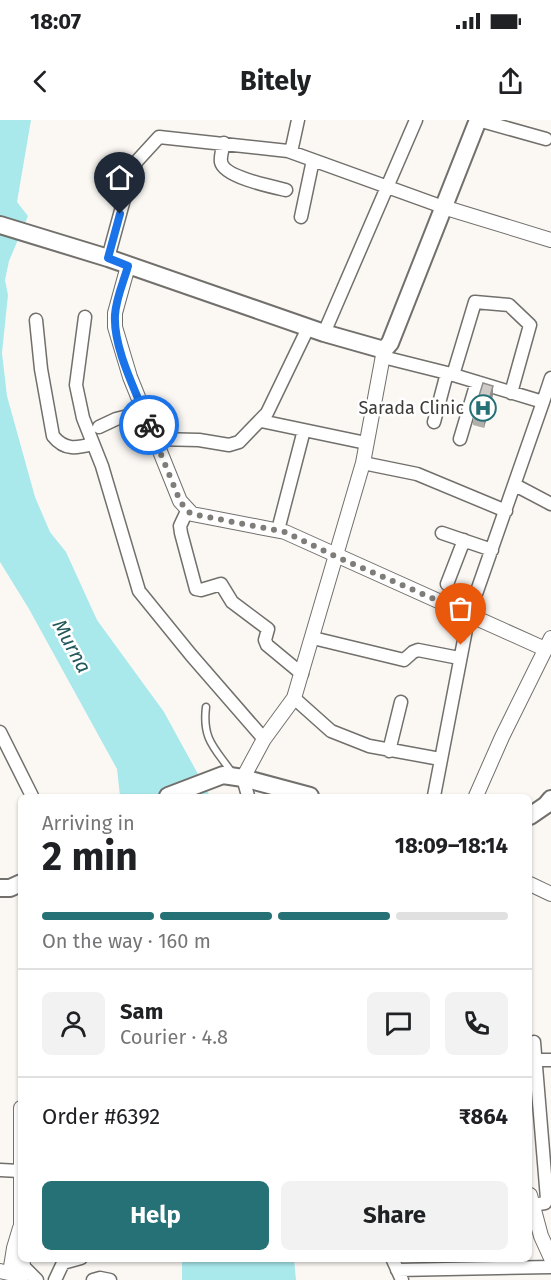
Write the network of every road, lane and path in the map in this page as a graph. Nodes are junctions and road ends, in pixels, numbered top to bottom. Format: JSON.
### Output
{"nodes":[{"id":1,"x":298,"y":120,"type":"edge"},
{"id":2,"x":403,"y":120,"type":"edge"},
{"id":3,"x":416,"y":120,"type":"edge"},
{"id":4,"x":478,"y":120,"type":"edge"},
{"id":5,"x":411,"y":133,"type":"junction"},
{"id":6,"x":546,"y":139,"type":"dead end"},
{"id":7,"x":224,"y":142,"type":"junction"},
{"id":8,"x":291,"y":152,"type":"junction"},
{"id":9,"x":313,"y":160,"type":"junction"},
{"id":10,"x":388,"y":186,"type":"junction"},
{"id":11,"x":286,"y":190,"type":"dead end"},
{"id":12,"x":443,"y":207,"type":"junction"},
{"id":13,"x":302,"y":217,"type":"dead end"},
{"id":14,"x":0,"y":225,"type":"edge"},
{"id":15,"x":551,"y":240,"type":"edge"},
{"id":16,"x":108,"y":258,"type":"junction"},
{"id":17,"x":128,"y":266,"type":"junction"},
{"id":18,"x":85,"y":317,"type":"dead end"},
{"id":19,"x":36,"y":320,"type":"dead end"},
{"id":20,"x":316,"y":331,"type":"junction"},
{"id":21,"x":383,"y":353,"type":"junction"},
{"id":22,"x":450,"y":374,"type":"junction"},
{"id":23,"x":551,"y":378,"type":"edge"},
{"id":24,"x":477,"y":382,"type":"junction"},
{"id":25,"x":511,"y":393,"type":"junction"},
{"id":26,"x":543,"y":402,"type":"junction"},
{"id":27,"x":144,"y":412,"type":"junction"},
{"id":28,"x":261,"y":421,"type":"junction"},
{"id":29,"x":434,"y":422,"type":"dead end"},
{"id":30,"x":99,"y":427,"type":"dead end"},
{"id":31,"x":304,"y":430,"type":"junction"},
{"id":32,"x":155,"y":439,"type":"junction"},
{"id":33,"x":460,"y":439,"type":"dead end"},
{"id":34,"x":93,"y":444,"type":"junction"},
{"id":35,"x":366,"y":444,"type":"junction"},
{"id":36,"x":363,"y":463,"type":"junction"},
{"id":37,"x":515,"y":485,"type":"junction"},
{"id":38,"x":551,"y":504,"type":"edge"},
{"id":39,"x":187,"y":511,"type":"junction"},
{"id":40,"x":506,"y":511,"type":"junction"},
{"id":41,"x":278,"y":530,"type":"junction"},
{"id":42,"x":442,"y":533,"type":"dead end"},
{"id":43,"x":464,"y":540,"type":"junction"},
{"id":44,"x":492,"y":550,"type":"junction"},
{"id":45,"x":337,"y":557,"type":"junction"},
{"id":46,"x":447,"y":584,"type":"dead end"},
{"id":47,"x":469,"y":614,"type":"junction"},
{"id":48,"x":313,"y":638,"type":"junction"},
{"id":49,"x":548,"y":644,"type":"edge"},
{"id":50,"x":459,"y":658,"type":"junction"},
{"id":51,"x":302,"y":674,"type":"junction"},
{"id":52,"x":294,"y":698,"type":"junction"},
{"id":53,"x":401,"y":702,"type":"dead end"},
{"id":54,"x":206,"y":707,"type":"dead end"},
{"id":55,"x":1,"y":737,"type":"edge"},
{"id":56,"x":264,"y":739,"type":"junction"},
{"id":57,"x":389,"y":751,"type":"junction"},
{"id":58,"x":440,"y":759,"type":"junction"},
{"id":59,"x":234,"y":777,"type":"junction"},
{"id":60,"x":31,"y":794,"type":"edge"},
{"id":61,"x":175,"y":794,"type":"edge"},
{"id":62,"x":247,"y":794,"type":"edge"},
{"id":63,"x":302,"y":794,"type":"edge"},
{"id":64,"x":434,"y":794,"type":"edge"},
{"id":65,"x":477,"y":794,"type":"edge"},
{"id":66,"x":551,"y":799,"type":"edge"},
{"id":67,"x":532,"y":815,"type":"edge"},
{"id":68,"x":18,"y":884,"type":"edge"},
{"id":69,"x":532,"y":885,"type":"edge"},
{"id":70,"x":0,"y":888,"type":"edge"},
{"id":71,"x":551,"y":894,"type":"edge"},
{"id":72,"x":534,"y":1042,"type":"dead end"},
{"id":73,"x":536,"y":1060,"type":"junction"},
{"id":74,"x":551,"y":1060,"type":"edge"},
{"id":75,"x":546,"y":1106,"type":"edge"},
{"id":76,"x":0,"y":1170,"type":"edge"},
{"id":77,"x":18,"y":1171,"type":"edge"},
{"id":78,"x":532,"y":1200,"type":"edge"},
{"id":79,"x":549,"y":1207,"type":"edge"},
{"id":80,"x":532,"y":1209,"type":"edge"},
{"id":81,"x":534,"y":1228,"type":"edge"},
{"id":82,"x":18,"y":1237,"type":"edge"},
{"id":83,"x":551,"y":1258,"type":"edge"},
{"id":84,"x":67,"y":1262,"type":"edge"},
{"id":85,"x":551,"y":1267,"type":"edge"},
{"id":86,"x":397,"y":1269,"type":"edge"},
{"id":87,"x":18,"y":1270,"type":"edge"},
{"id":88,"x":55,"y":1280,"type":"edge"},
{"id":89,"x":93,"y":1280,"type":"edge"},
{"id":90,"x":110,"y":1280,"type":"edge"}],
"edges":[{"from":1,"to":8,"type":"street"},
{"from":2,"to":5,"type":"street"},
{"from":3,"to":5,"type":"street"},
{"from":4,"to":6,"type":"street"},
{"from":4,"to":12,"type":"main road"},
{"from":5,"to":10,"type":"street"},
{"from":7,"to":8,"type":"street"},
{"from":7,"to":11,"type":"street"},
{"from":7,"to":16,"type":"street"},
{"from":8,"to":9,"type":"street"},
{"from":9,"to":10,"type":"street"},
{"from":9,"to":13,"type":"street"},
{"from":10,"to":12,"type":"street"},
{"from":10,"to":20,"type":"street"},
{"from":12,"to":15,"type":"street"},
{"from":12,"to":21,"type":"main road"},
{"from":14,"to":16,"type":"main road"},
{"from":16,"to":17,"type":"main road"},
{"from":17,"to":20,"type":"main road"},
{"from":17,"to":27,"type":"street"},
{"from":18,"to":34,"type":"street"},
{"from":19,"to":34,"type":"street"},
{"from":20,"to":21,"type":"main road"},
{"from":20,"to":28,"type":"street"},
{"from":21,"to":22,"type":"street"},
{"from":21,"to":35,"type":"street"},
{"from":22,"to":24,"type":"street"},
{"from":22,"to":25,"type":"street"},
{"from":22,"to":29,"type":"street"},
{"from":23,"to":26,"type":"street"},
{"from":24,"to":25,"type":"street"},
{"from":24,"to":33,"type":"street"},
{"from":25,"to":26,"type":"street"},
{"from":26,"to":37,"type":"street"},
{"from":27,"to":30,"type":"street"},
{"from":27,"to":32,"type":"street"},
{"from":28,"to":31,"type":"street"},
{"from":28,"to":32,"type":"street"},
{"from":31,"to":35,"type":"street"},
{"from":31,"to":41,"type":"street"},
{"from":32,"to":39,"type":"street"},
{"from":34,"to":56,"type":"street"},
{"from":35,"to":36,"type":"street"},
{"from":36,"to":40,"type":"street"},
{"from":36,"to":45,"type":"street"},
{"from":37,"to":38,"type":"street"},
{"from":37,"to":40,"type":"street"},
{"from":39,"to":41,"type":"street"},
{"from":39,"to":51,"type":"street"},
{"from":40,"to":44,"type":"street"},
{"from":41,"to":45,"type":"street"},
{"from":42,"to":43,"type":"street"},
{"from":43,"to":44,"type":"street"},
{"from":43,"to":46,"type":"street"},
{"from":44,"to":47,"type":"street"},
{"from":45,"to":47,"type":"street"},
{"from":45,"to":48,"type":"street"},
{"from":47,"to":49,"type":"street"},
{"from":47,"to":50,"type":"street"},
{"from":48,"to":50,"type":"street"},
{"from":48,"to":51,"type":"street"},
{"from":49,"to":65,"type":"street"},
{"from":50,"to":58,"type":"street"},
{"from":51,"to":52,"type":"street"},
{"from":52,"to":56,"type":"street"},
{"from":52,"to":57,"type":"street"},
{"from":53,"to":57,"type":"street"},
{"from":54,"to":59,"type":"lane"},
{"from":55,"to":60,"type":"street"},
{"from":56,"to":59,"type":"street"},
{"from":57,"to":58,"type":"street"},
{"from":58,"to":64,"type":"street"},
{"from":59,"to":61,"type":"main road"},
{"from":59,"to":62,"type":"street"},
{"from":59,"to":63,"type":"main road"},
{"from":66,"to":67,"type":"main road"},
{"from":68,"to":70,"type":"main road"},
{"from":69,"to":71,"type":"street"},
{"from":72,"to":73,"type":"street"},
{"from":73,"to":74,"type":"street"},
{"from":73,"to":75,"type":"street"},
{"from":75,"to":79,"type":"street"},
{"from":76,"to":77,"type":"street"},
{"from":78,"to":79,"type":"street"},
{"from":80,"to":81,"type":"street"},
{"from":81,"to":83,"type":"street"},
{"from":82,"to":87,"type":"street"},
{"from":84,"to":88,"type":"street"},
{"from":85,"to":86,"type":"street"},
{"from":89,"to":90,"type":"street"}]}
